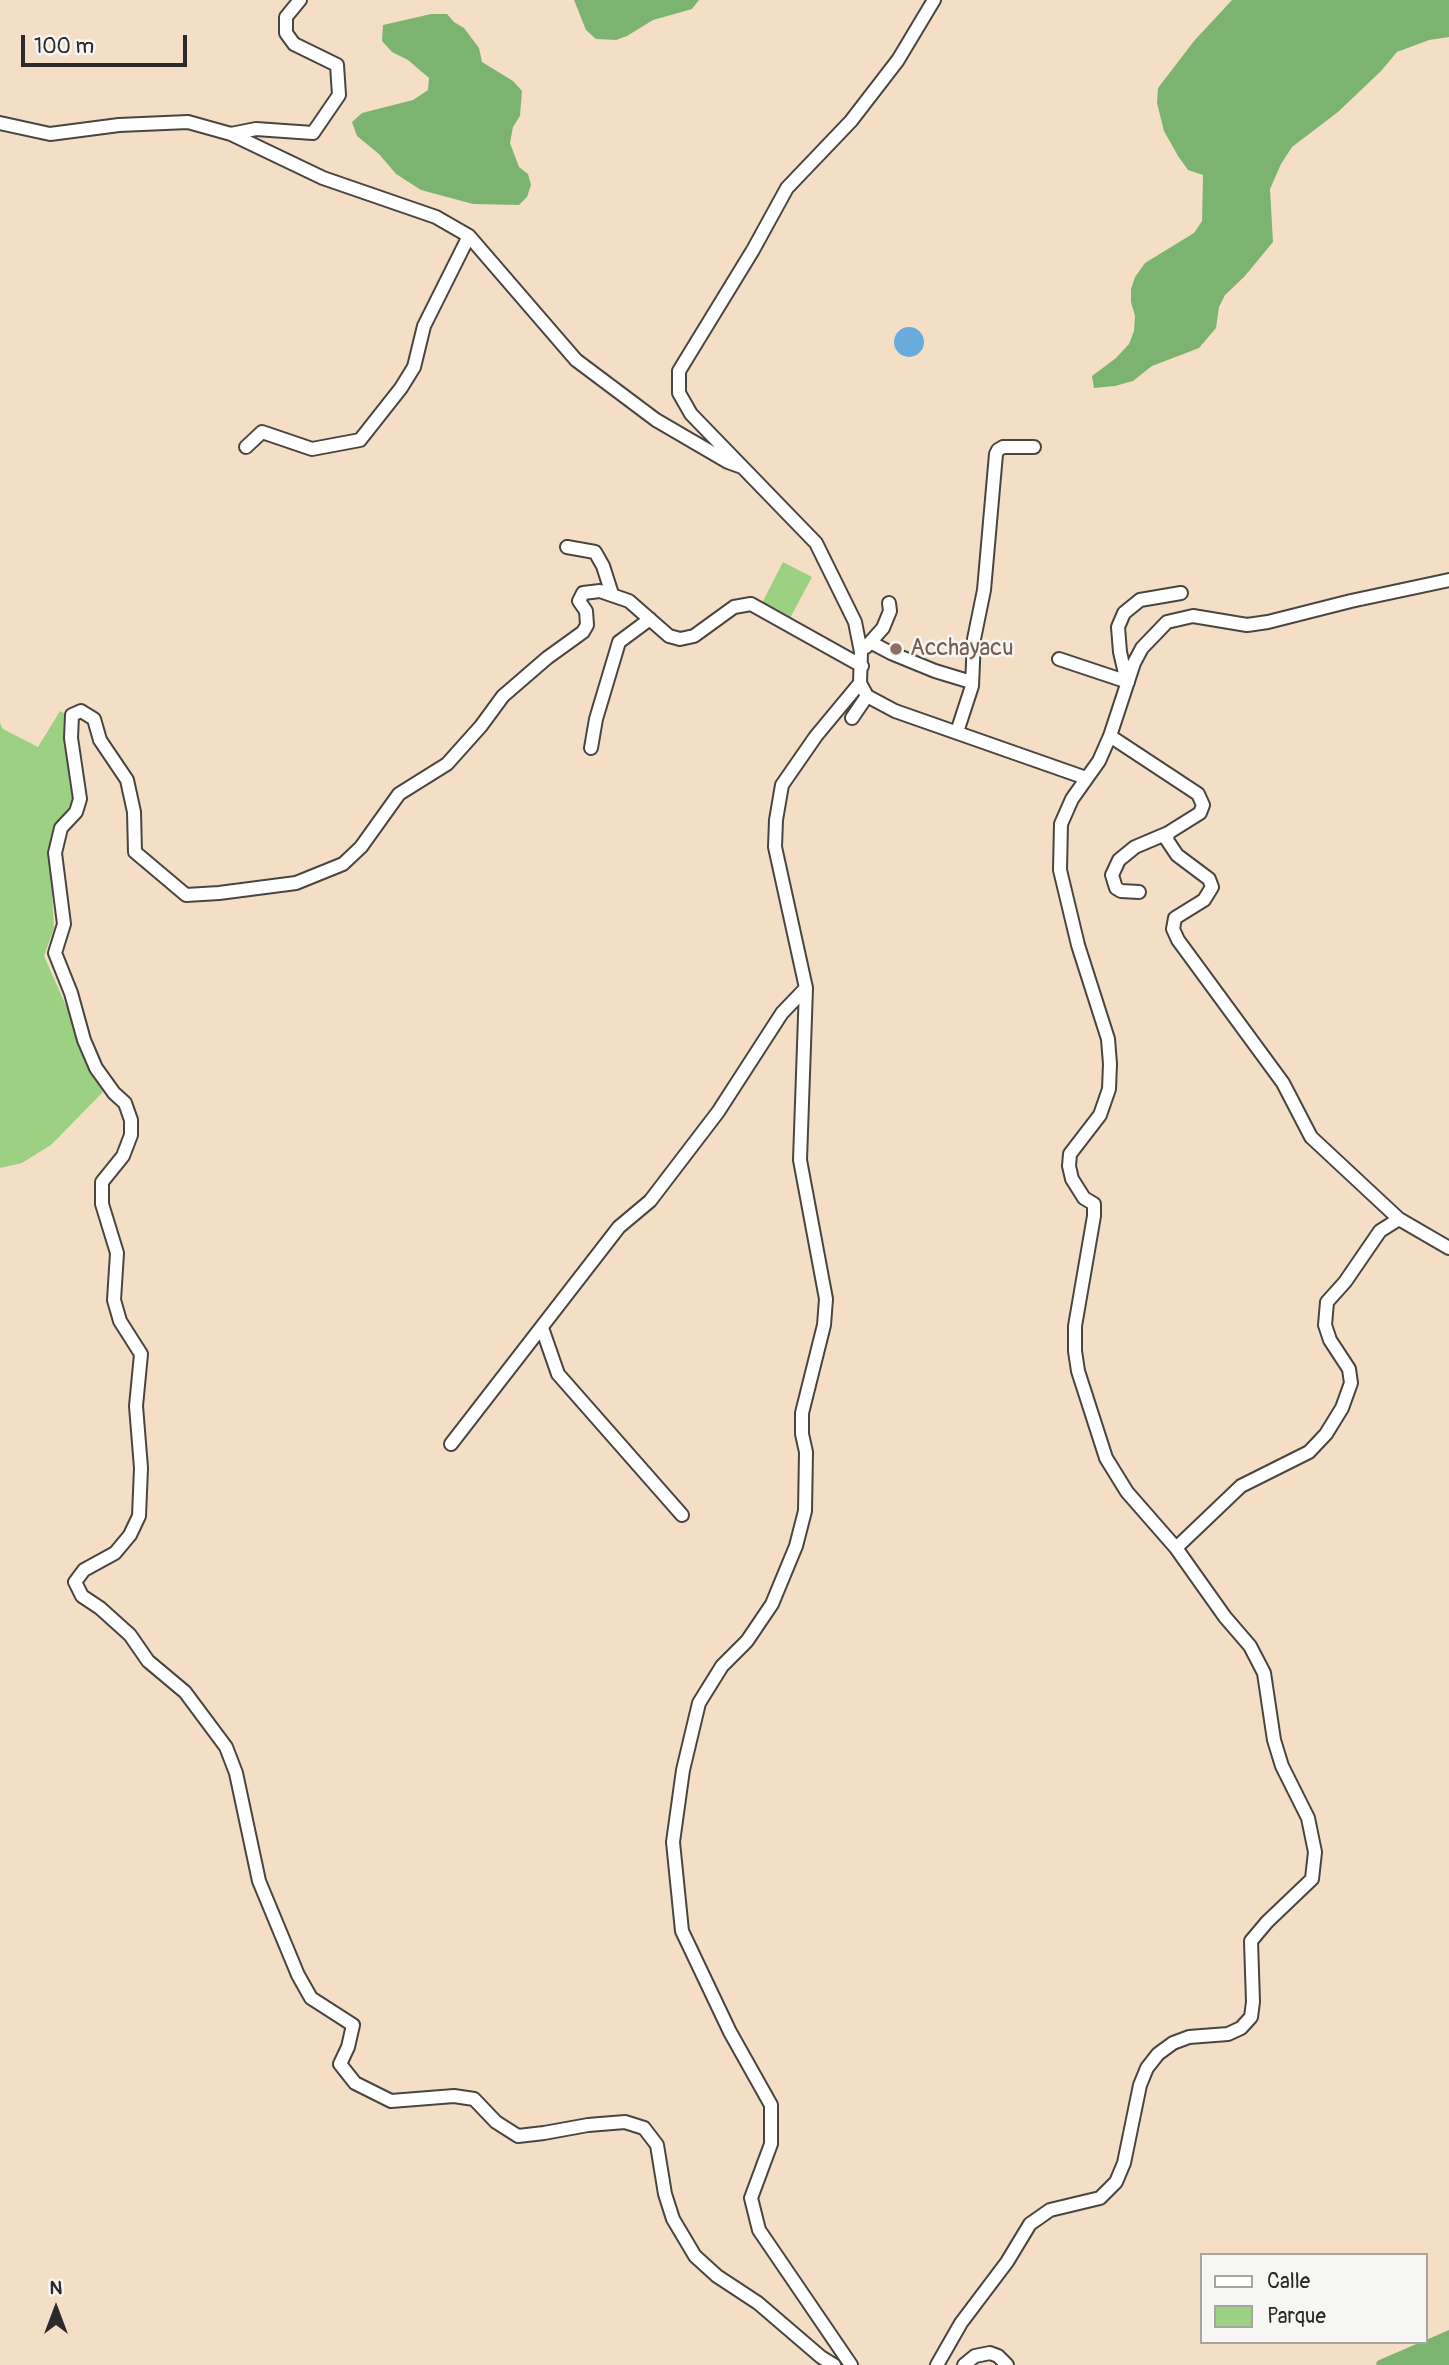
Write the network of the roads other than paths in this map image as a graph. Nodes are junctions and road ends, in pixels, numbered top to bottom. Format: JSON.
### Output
{"nodes":[{"id":1,"x":300,"y":0,"type":"edge"},
{"id":2,"x":934,"y":0,"type":"edge"},
{"id":3,"x":0,"y":123,"type":"edge"},
{"id":4,"x":231,"y":134,"type":"junction"},
{"id":5,"x":470,"y":236,"type":"junction"},
{"id":6,"x":246,"y":447,"type":"dead end"},
{"id":7,"x":1034,"y":447,"type":"dead end"},
{"id":8,"x":745,"y":468,"type":"junction"},
{"id":9,"x":567,"y":547,"type":"dead end"},
{"id":10,"x":1449,"y":580,"type":"edge"},
{"id":11,"x":1181,"y":593,"type":"dead end"},
{"id":12,"x":612,"y":594,"type":"junction"},
{"id":13,"x":889,"y":603,"type":"dead end"},
{"id":14,"x":650,"y":619,"type":"junction"},
{"id":15,"x":872,"y":643,"type":"junction"},
{"id":16,"x":861,"y":659,"type":"junction"},
{"id":17,"x":1059,"y":659,"type":"dead end"},
{"id":18,"x":968,"y":681,"type":"dead end"},
{"id":19,"x":1128,"y":682,"type":"junction"},
{"id":20,"x":860,"y":683,"type":"junction"},
{"id":21,"x":867,"y":696,"type":"junction"},
{"id":22,"x":852,"y":718,"type":"dead end"},
{"id":23,"x":957,"y":732,"type":"junction"},
{"id":24,"x":1110,"y":736,"type":"junction"},
{"id":25,"x":591,"y":748,"type":"dead end"},
{"id":26,"x":1086,"y":779,"type":"junction"},
{"id":27,"x":1168,"y":833,"type":"junction"},
{"id":28,"x":1139,"y":892,"type":"dead end"},
{"id":29,"x":806,"y":988,"type":"junction"},
{"id":30,"x":1399,"y":1219,"type":"junction"},
{"id":31,"x":1449,"y":1248,"type":"edge"},
{"id":32,"x":542,"y":1328,"type":"junction"},
{"id":33,"x":451,"y":1444,"type":"dead end"},
{"id":34,"x":681,"y":1516,"type":"dead end"},
{"id":35,"x":1176,"y":1548,"type":"junction"},
{"id":36,"x":834,"y":2365,"type":"edge"},
{"id":37,"x":851,"y":2365,"type":"edge"},
{"id":38,"x":937,"y":2365,"type":"edge"},
{"id":39,"x":964,"y":2365,"type":"edge"},
{"id":40,"x":1007,"y":2365,"type":"edge"}],
"edges":[{"from":1,"to":4,"type":"street"},
{"from":2,"to":8,"type":"street"},
{"from":3,"to":4,"type":"street"},
{"from":4,"to":5,"type":"street"},
{"from":5,"to":6,"type":"street"},
{"from":5,"to":8,"type":"street"},
{"from":7,"to":23,"type":"street"},
{"from":8,"to":16,"type":"street"},
{"from":9,"to":12,"type":"street"},
{"from":10,"to":19,"type":"street"},
{"from":11,"to":19,"type":"street"},
{"from":12,"to":14,"type":"street"},
{"from":12,"to":36,"type":"street"},
{"from":13,"to":15,"type":"street"},
{"from":14,"to":16,"type":"street"},
{"from":14,"to":25,"type":"street"},
{"from":15,"to":16,"type":"street"},
{"from":15,"to":18,"type":"street"},
{"from":16,"to":20,"type":"street"},
{"from":17,"to":19,"type":"street"},
{"from":19,"to":24,"type":"street"},
{"from":20,"to":21,"type":"street"},
{"from":20,"to":29,"type":"street"},
{"from":21,"to":22,"type":"street"},
{"from":21,"to":23,"type":"street"},
{"from":23,"to":26,"type":"street"},
{"from":24,"to":26,"type":"street"},
{"from":24,"to":27,"type":"street"},
{"from":26,"to":35,"type":"street"},
{"from":27,"to":28,"type":"street"},
{"from":27,"to":30,"type":"street"},
{"from":29,"to":32,"type":"street"},
{"from":29,"to":37,"type":"street"},
{"from":30,"to":31,"type":"street"},
{"from":30,"to":35,"type":"street"},
{"from":32,"to":33,"type":"street"},
{"from":32,"to":34,"type":"street"},
{"from":35,"to":38,"type":"street"},
{"from":39,"to":40,"type":"street"}]}
